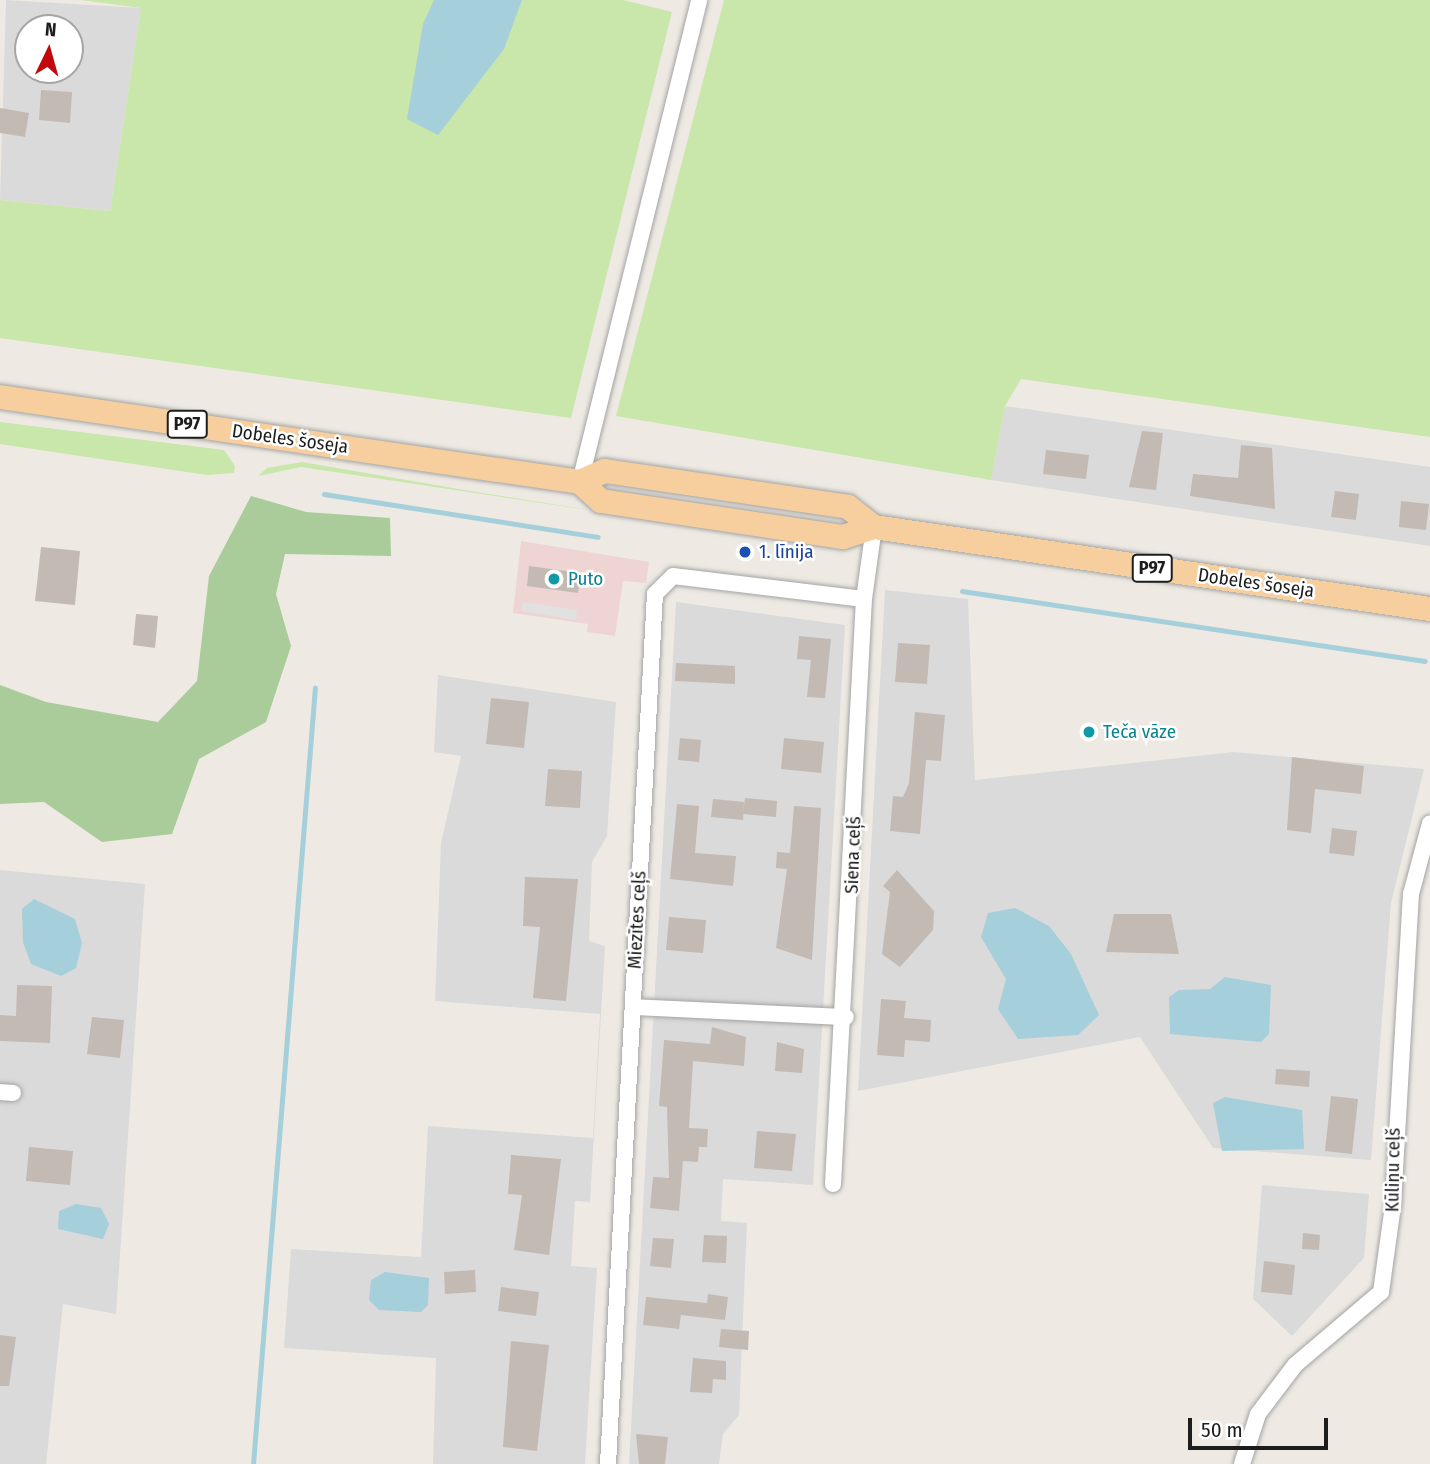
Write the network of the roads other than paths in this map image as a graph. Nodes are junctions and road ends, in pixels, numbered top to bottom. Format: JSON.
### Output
{"nodes":[{"id":1,"x":699,"y":0,"type":"edge"},
{"id":2,"x":0,"y":397,"type":"edge"},
{"id":3,"x":580,"y":482,"type":"junction"},
{"id":4,"x":874,"y":527,"type":"junction"},
{"id":5,"x":863,"y":599,"type":"junction"},
{"id":6,"x":1430,"y":609,"type":"edge"},
{"id":7,"x":1430,"y":823,"type":"edge"},
{"id":8,"x":633,"y":1007,"type":"junction"},
{"id":9,"x":846,"y":1017,"type":"junction"},
{"id":10,"x":833,"y":1184,"type":"dead end"},
{"id":11,"x":608,"y":1464,"type":"edge"},
{"id":12,"x":1242,"y":1464,"type":"edge"}],
"edges":[{"from":1,"to":3,"type":"street"},
{"from":2,"to":3,"type":"main road","name":"Dobeles šoseja","number":"P97"},
{"from":3,"to":4,"type":"main road","name":"Dobeles šoseja","number":"P97"},
{"from":4,"to":5,"type":"street","name":"Siena ceļš"},
{"from":4,"to":6,"type":"main road","name":"Dobeles šoseja","number":"P97"},
{"from":5,"to":8,"type":"street","name":"Miezītes ceļš"},
{"from":5,"to":9,"type":"street","name":"Siena ceļš"},
{"from":7,"to":12,"type":"street","name":"Kūliņu ceļš"},
{"from":8,"to":9,"type":"street"},
{"from":8,"to":11,"type":"street","name":"Miezītes ceļš"},
{"from":9,"to":10,"type":"street","name":"Siena ceļš"}]}
